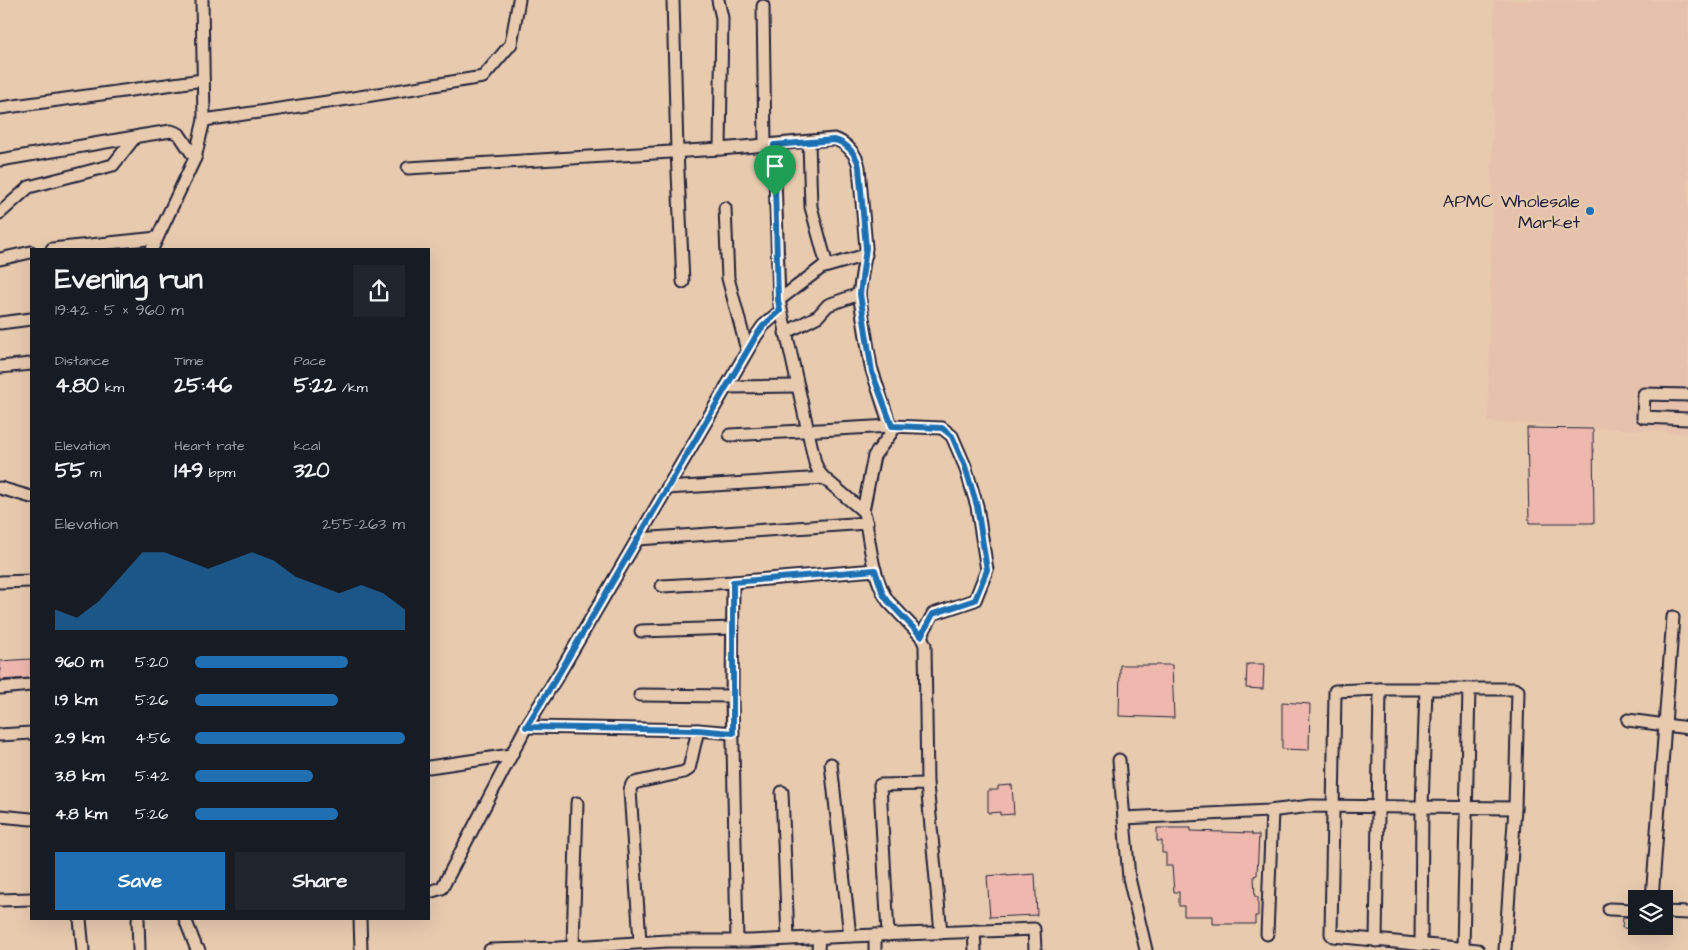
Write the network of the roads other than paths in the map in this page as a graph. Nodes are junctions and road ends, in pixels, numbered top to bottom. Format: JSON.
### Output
{"nodes":[{"id":1,"x":202,"y":0,"type":"edge"},
{"id":2,"x":519,"y":0,"type":"edge"},
{"id":3,"x":673,"y":0,"type":"edge"},
{"id":4,"x":718,"y":0,"type":"edge"},
{"id":5,"x":763,"y":6,"type":"dead end"},
{"id":6,"x":203,"y":80,"type":"junction"},
{"id":7,"x":0,"y":108,"type":"edge"},
{"id":8,"x":204,"y":120,"type":"junction"},
{"id":9,"x":135,"y":137,"type":"junction"},
{"id":10,"x":809,"y":142,"type":"junction"},
{"id":11,"x":769,"y":145,"type":"junction"},
{"id":12,"x":720,"y":149,"type":"junction"},
{"id":13,"x":677,"y":151,"type":"junction"},
{"id":14,"x":195,"y":158,"type":"junction"},
{"id":15,"x":0,"y":160,"type":"edge"},
{"id":16,"x":408,"y":168,"type":"dead end"},
{"id":17,"x":725,"y":208,"type":"dead end"},
{"id":18,"x":0,"y":212,"type":"edge"},
{"id":19,"x":155,"y":244,"type":"edge"},
{"id":20,"x":73,"y":248,"type":"edge"},
{"id":21,"x":30,"y":252,"type":"edge"},
{"id":22,"x":866,"y":254,"type":"junction"},
{"id":23,"x":0,"y":259,"type":"edge"},
{"id":24,"x":827,"y":266,"type":"junction"},
{"id":25,"x":683,"y":282,"type":"dead end"},
{"id":26,"x":860,"y":294,"type":"junction"},
{"id":27,"x":779,"y":305,"type":"junction"},
{"id":28,"x":30,"y":319,"type":"edge"},
{"id":29,"x":0,"y":323,"type":"edge"},
{"id":30,"x":785,"y":333,"type":"junction"},
{"id":31,"x":747,"y":350,"type":"junction"},
{"id":32,"x":30,"y":364,"type":"edge"},
{"id":33,"x":0,"y":367,"type":"edge"},
{"id":34,"x":798,"y":386,"type":"junction"},
{"id":35,"x":726,"y":387,"type":"junction"},
{"id":36,"x":1688,"y":395,"type":"edge"},
{"id":37,"x":1688,"y":419,"type":"edge"},
{"id":38,"x":892,"y":426,"type":"junction"},
{"id":39,"x":808,"y":430,"type":"junction"},
{"id":40,"x":730,"y":435,"type":"dead end"},
{"id":41,"x":824,"y":478,"type":"junction"},
{"id":42,"x":0,"y":488,"type":"edge"},
{"id":43,"x":667,"y":488,"type":"junction"},
{"id":44,"x":30,"y":496,"type":"edge"},
{"id":45,"x":863,"y":511,"type":"junction"},
{"id":46,"x":866,"y":523,"type":"junction"},
{"id":47,"x":638,"y":539,"type":"junction"},
{"id":48,"x":875,"y":570,"type":"junction"},
{"id":49,"x":30,"y":581,"type":"edge"},
{"id":50,"x":0,"y":582,"type":"edge"},
{"id":51,"x":733,"y":582,"type":"junction"},
{"id":52,"x":662,"y":586,"type":"dead end"},
{"id":53,"x":1672,"y":617,"type":"dead end"},
{"id":54,"x":733,"y":628,"type":"junction"},
{"id":55,"x":641,"y":631,"type":"dead end"},
{"id":56,"x":921,"y":636,"type":"junction"},
{"id":57,"x":30,"y":685,"type":"edge"},
{"id":58,"x":0,"y":688,"type":"edge"},
{"id":59,"x":1380,"y":689,"type":"junction"},
{"id":60,"x":1426,"y":689,"type":"junction"},
{"id":61,"x":1469,"y":689,"type":"junction"},
{"id":62,"x":640,"y":695,"type":"dead end"},
{"id":63,"x":732,"y":696,"type":"junction"},
{"id":64,"x":1628,"y":720,"type":"dead end"},
{"id":65,"x":1664,"y":725,"type":"junction"},
{"id":66,"x":526,"y":727,"type":"junction"},
{"id":67,"x":1688,"y":728,"type":"edge"},
{"id":68,"x":698,"y":730,"type":"junction"},
{"id":69,"x":30,"y":733,"type":"edge"},
{"id":70,"x":733,"y":733,"type":"junction"},
{"id":71,"x":0,"y":735,"type":"edge"},
{"id":72,"x":511,"y":755,"type":"junction"},
{"id":73,"x":1119,"y":760,"type":"dead end"},
{"id":74,"x":831,"y":764,"type":"dead end"},
{"id":75,"x":430,"y":767,"type":"edge"},
{"id":76,"x":927,"y":784,"type":"junction"},
{"id":77,"x":782,"y":792,"type":"dead end"},
{"id":78,"x":577,"y":803,"type":"dead end"},
{"id":79,"x":1333,"y":806,"type":"junction"},
{"id":80,"x":1378,"y":806,"type":"junction"},
{"id":81,"x":1422,"y":807,"type":"junction"},
{"id":82,"x":1467,"y":808,"type":"junction"},
{"id":83,"x":1515,"y":808,"type":"junction"},
{"id":84,"x":1272,"y":811,"type":"junction"},
{"id":85,"x":0,"y":816,"type":"edge"},
{"id":86,"x":1124,"y":818,"type":"junction"},
{"id":87,"x":30,"y":819,"type":"edge"},
{"id":88,"x":1653,"y":890,"type":"edge"},
{"id":89,"x":430,"y":892,"type":"edge"},
{"id":90,"x":30,"y":899,"type":"edge"},
{"id":91,"x":0,"y":900,"type":"edge"},
{"id":92,"x":1609,"y":909,"type":"dead end"},
{"id":93,"x":1628,"y":910,"type":"edge"},
{"id":94,"x":1673,"y":912,"type":"edge"},
{"id":95,"x":1688,"y":913,"type":"edge"},
{"id":96,"x":80,"y":920,"type":"edge"},
{"id":97,"x":138,"y":920,"type":"edge"},
{"id":98,"x":184,"y":920,"type":"edge"},
{"id":99,"x":360,"y":920,"type":"edge"},
{"id":100,"x":974,"y":931,"type":"junction"},
{"id":101,"x":941,"y":932,"type":"junction"},
{"id":102,"x":888,"y":934,"type":"junction"},
{"id":103,"x":1267,"y":934,"type":"dead end"},
{"id":104,"x":875,"y":935,"type":"junction"},
{"id":105,"x":850,"y":936,"type":"junction"},
{"id":106,"x":818,"y":937,"type":"junction"},
{"id":107,"x":788,"y":938,"type":"junction"},
{"id":108,"x":737,"y":941,"type":"junction"},
{"id":109,"x":1376,"y":941,"type":"junction"},
{"id":110,"x":640,"y":942,"type":"junction"},
{"id":111,"x":693,"y":945,"type":"edge"},
{"id":112,"x":1421,"y":945,"type":"junction"},
{"id":113,"x":573,"y":946,"type":"junction"},
{"id":114,"x":749,"y":946,"type":"edge"},
{"id":115,"x":558,"y":949,"type":"edge"},
{"id":116,"x":1455,"y":949,"type":"edge"},
{"id":117,"x":83,"y":950,"type":"edge"},
{"id":118,"x":139,"y":950,"type":"edge"},
{"id":119,"x":198,"y":950,"type":"edge"},
{"id":120,"x":361,"y":950,"type":"edge"},
{"id":121,"x":490,"y":950,"type":"edge"},
{"id":122,"x":818,"y":950,"type":"edge"},
{"id":123,"x":875,"y":950,"type":"edge"},
{"id":124,"x":975,"y":950,"type":"edge"},
{"id":125,"x":1034,"y":950,"type":"edge"},
{"id":126,"x":1146,"y":950,"type":"edge"},
{"id":127,"x":1478,"y":950,"type":"edge"},
{"id":128,"x":1505,"y":950,"type":"edge"}],
"edges":[{"from":1,"to":6,"type":"street"},
{"from":2,"to":8,"type":"street"},
{"from":3,"to":13,"type":"street"},
{"from":4,"to":12,"type":"street"},
{"from":5,"to":11,"type":"street"},
{"from":6,"to":7,"type":"street"},
{"from":6,"to":8,"type":"street"},
{"from":8,"to":14,"type":"street"},
{"from":9,"to":14,"type":"street"},
{"from":9,"to":15,"type":"street"},
{"from":9,"to":18,"type":"street"},
{"from":10,"to":11,"type":"street"},
{"from":10,"to":22,"type":"street"},
{"from":10,"to":24,"type":"street"},
{"from":11,"to":12,"type":"street"},
{"from":11,"to":27,"type":"street"},
{"from":12,"to":13,"type":"street"},
{"from":13,"to":16,"type":"street"},
{"from":13,"to":25,"type":"street"},
{"from":14,"to":19,"type":"street"},
{"from":17,"to":31,"type":"street"},
{"from":19,"to":20,"type":"street"},
{"from":21,"to":23,"type":"street"},
{"from":22,"to":24,"type":"street"},
{"from":22,"to":26,"type":"street"},
{"from":24,"to":27,"type":"street"},
{"from":26,"to":30,"type":"street"},
{"from":26,"to":38,"type":"street"},
{"from":27,"to":30,"type":"street"},
{"from":27,"to":31,"type":"street"},
{"from":28,"to":29,"type":"street"},
{"from":30,"to":34,"type":"street"},
{"from":31,"to":35,"type":"street"},
{"from":32,"to":33,"type":"street"},
{"from":34,"to":35,"type":"street"},
{"from":34,"to":39,"type":"street"},
{"from":35,"to":43,"type":"street"},
{"from":36,"to":37,"type":"street"},
{"from":38,"to":39,"type":"street"},
{"from":38,"to":45,"type":"street"},
{"from":38,"to":56,"type":"street"},
{"from":39,"to":40,"type":"street"},
{"from":39,"to":41,"type":"street"},
{"from":41,"to":43,"type":"street"},
{"from":41,"to":45,"type":"street"},
{"from":42,"to":44,"type":"street"},
{"from":43,"to":47,"type":"street"},
{"from":45,"to":46,"type":"street"},
{"from":46,"to":47,"type":"street"},
{"from":46,"to":48,"type":"street"},
{"from":47,"to":66,"type":"street"},
{"from":48,"to":51,"type":"street"},
{"from":48,"to":56,"type":"street"},
{"from":49,"to":50,"type":"street"},
{"from":51,"to":52,"type":"street"},
{"from":51,"to":54,"type":"street"},
{"from":53,"to":65,"type":"street"},
{"from":54,"to":55,"type":"street"},
{"from":54,"to":63,"type":"street"},
{"from":56,"to":76,"type":"street"},
{"from":57,"to":58,"type":"street"},
{"from":59,"to":60,"type":"street"},
{"from":59,"to":79,"type":"street"},
{"from":59,"to":80,"type":"street"},
{"from":60,"to":61,"type":"street"},
{"from":60,"to":81,"type":"street"},
{"from":61,"to":82,"type":"street"},
{"from":61,"to":83,"type":"street"},
{"from":62,"to":63,"type":"street"},
{"from":63,"to":70,"type":"street"},
{"from":64,"to":65,"type":"street"},
{"from":65,"to":67,"type":"street"},
{"from":65,"to":88,"type":"street"},
{"from":66,"to":68,"type":"street"},
{"from":66,"to":72,"type":"street"},
{"from":68,"to":70,"type":"street"},
{"from":68,"to":110,"type":"street"},
{"from":69,"to":71,"type":"street"},
{"from":70,"to":108,"type":"street"},
{"from":72,"to":75,"type":"street"},
{"from":72,"to":89,"type":"street"},
{"from":73,"to":86,"type":"street"},
{"from":74,"to":105,"type":"street"},
{"from":76,"to":101,"type":"street"},
{"from":76,"to":102,"type":"street"},
{"from":77,"to":107,"type":"street"},
{"from":78,"to":113,"type":"street"},
{"from":79,"to":80,"type":"street"},
{"from":79,"to":84,"type":"street"},
{"from":79,"to":109,"type":"street"},
{"from":80,"to":81,"type":"street"},
{"from":80,"to":109,"type":"street"},
{"from":81,"to":82,"type":"street"},
{"from":81,"to":112,"type":"street"},
{"from":82,"to":83,"type":"street"},
{"from":82,"to":116,"type":"street"},
{"from":83,"to":128,"type":"street"},
{"from":84,"to":86,"type":"street"},
{"from":84,"to":103,"type":"street"},
{"from":85,"to":87,"type":"street"},
{"from":86,"to":126,"type":"street"},
{"from":90,"to":91,"type":"street"},
{"from":92,"to":93,"type":"street"},
{"from":94,"to":95,"type":"street"},
{"from":96,"to":117,"type":"street"},
{"from":97,"to":118,"type":"street"},
{"from":98,"to":119,"type":"street"},
{"from":99,"to":120,"type":"street"},
{"from":100,"to":101,"type":"street"},
{"from":100,"to":124,"type":"street"},
{"from":100,"to":125,"type":"street"},
{"from":101,"to":102,"type":"street"},
{"from":102,"to":104,"type":"street"},
{"from":104,"to":105,"type":"street"},
{"from":104,"to":123,"type":"street"},
{"from":105,"to":106,"type":"street"},
{"from":106,"to":107,"type":"street"},
{"from":106,"to":122,"type":"street"},
{"from":107,"to":114,"type":"street"},
{"from":108,"to":111,"type":"street"},
{"from":108,"to":114,"type":"street"},
{"from":109,"to":112,"type":"street"},
{"from":110,"to":111,"type":"street"},
{"from":110,"to":113,"type":"street"},
{"from":112,"to":116,"type":"street"},
{"from":113,"to":115,"type":"street"},
{"from":115,"to":121,"type":"street"},
{"from":116,"to":127,"type":"street"}]}
